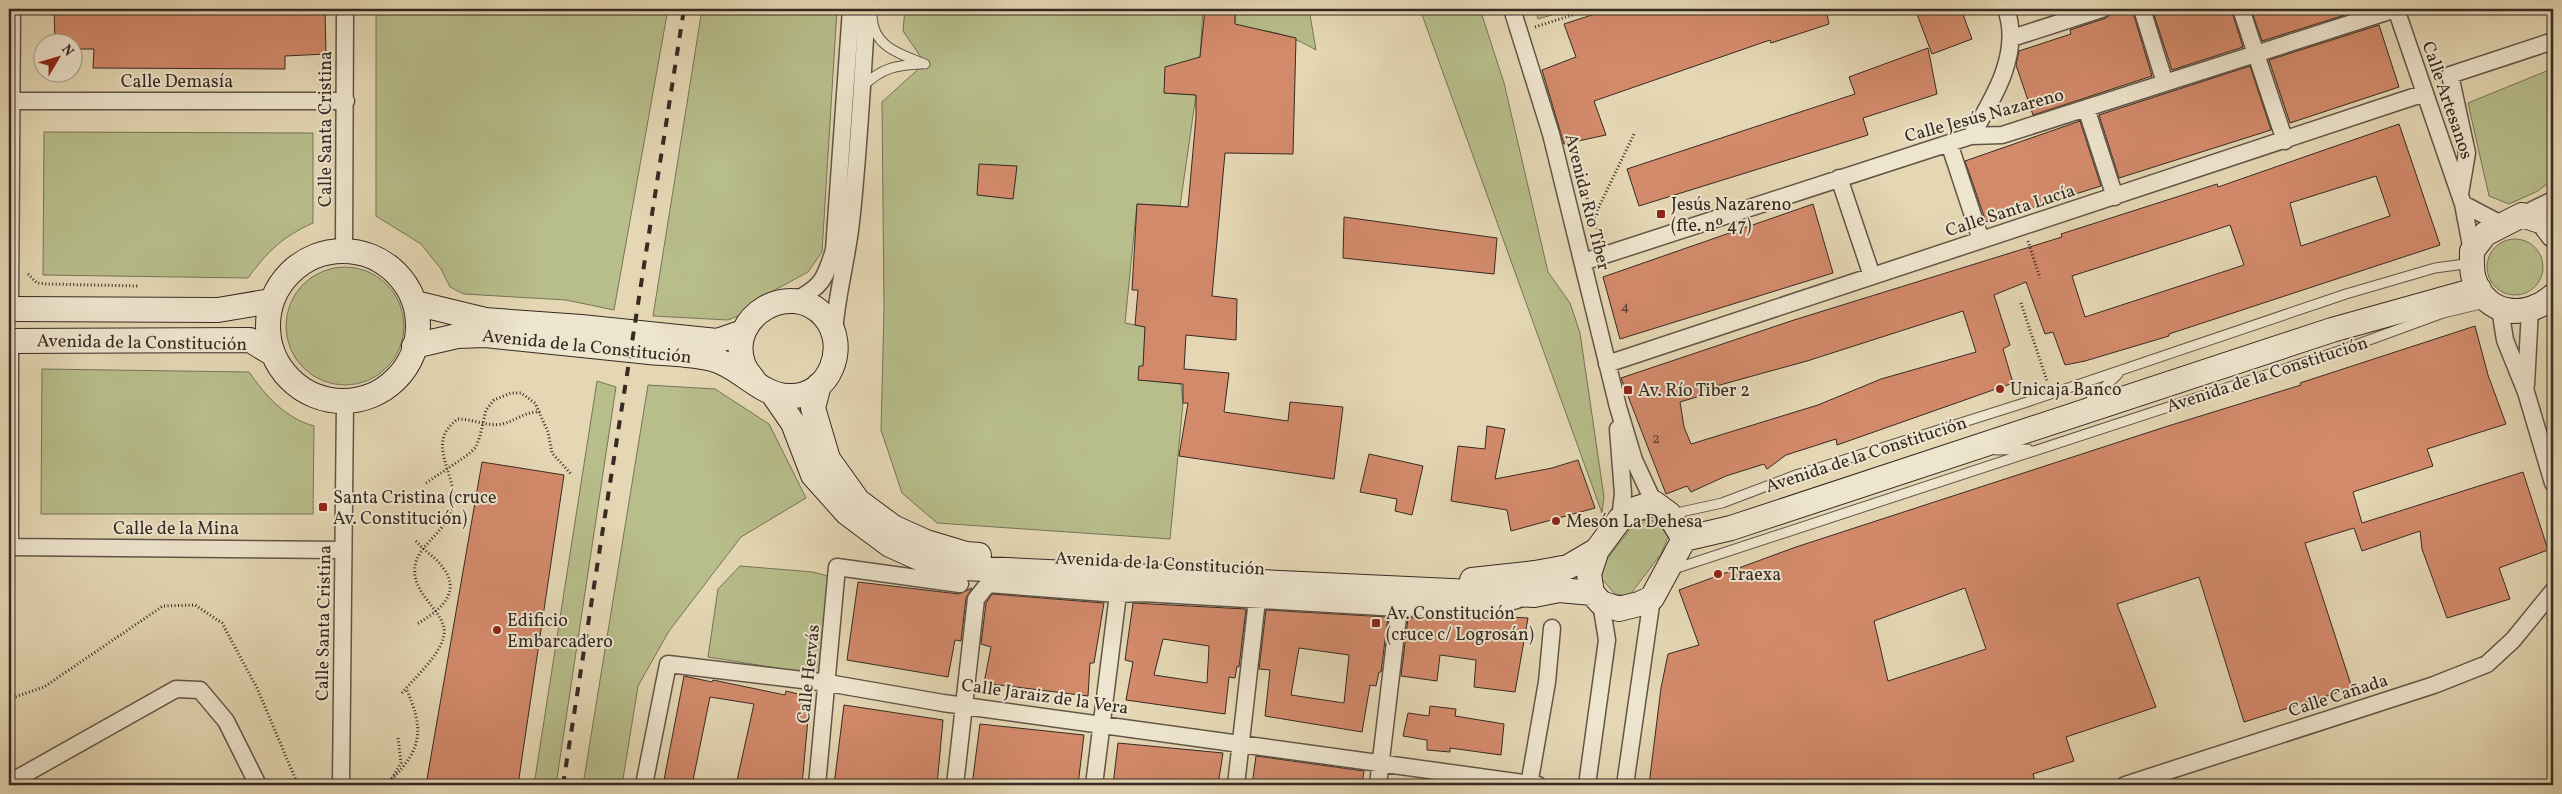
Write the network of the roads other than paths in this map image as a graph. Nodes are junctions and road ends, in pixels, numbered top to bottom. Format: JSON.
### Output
{"nodes":[{"id":1,"x":12,"y":9,"type":"edge"},
{"id":2,"x":346,"y":9,"type":"edge"},
{"id":3,"x":851,"y":9,"type":"edge"},
{"id":4,"x":867,"y":9,"type":"edge"},
{"id":5,"x":872,"y":9,"type":"edge"},
{"id":6,"x":1512,"y":9,"type":"edge"},
{"id":7,"x":2006,"y":9,"type":"edge"},
{"id":8,"x":2102,"y":9,"type":"edge"},
{"id":9,"x":2142,"y":9,"type":"edge"},
{"id":10,"x":2241,"y":9,"type":"edge"},
{"id":11,"x":2396,"y":9,"type":"edge"},
{"id":12,"x":2012,"y":38,"type":"junction"},
{"id":13,"x":2553,"y":41,"type":"edge"},
{"id":14,"x":2256,"y":54,"type":"junction"},
{"id":15,"x":2165,"y":83,"type":"junction"},
{"id":16,"x":861,"y":88,"type":"junction"},
{"id":17,"x":2424,"y":93,"type":"junction"},
{"id":18,"x":10,"y":101,"type":"edge"},
{"id":19,"x":346,"y":101,"type":"junction"},
{"id":20,"x":2086,"y":108,"type":"junction"},
{"id":21,"x":1970,"y":136,"type":"junction"},
{"id":22,"x":2285,"y":141,"type":"junction"},
{"id":23,"x":1948,"y":143,"type":"junction"},
{"id":24,"x":1839,"y":178,"type":"junction"},
{"id":25,"x":2115,"y":197,"type":"junction"},
{"id":26,"x":2461,"y":200,"type":"junction"},
{"id":27,"x":2553,"y":200,"type":"edge"},
{"id":28,"x":2535,"y":223,"type":"edge"},
{"id":29,"x":1981,"y":240,"type":"junction"},
{"id":30,"x":344,"y":250,"type":"junction"},
{"id":31,"x":2472,"y":257,"type":"junction"},
{"id":32,"x":10,"y":261,"type":"edge"},
{"id":33,"x":1582,"y":262,"type":"junction"},
{"id":34,"x":1872,"y":276,"type":"junction"},
{"id":35,"x":2553,"y":296,"type":"edge"},
{"id":36,"x":2489,"y":300,"type":"junction"},
{"id":37,"x":271,"y":301,"type":"junction"},
{"id":38,"x":794,"y":301,"type":"junction"},
{"id":39,"x":415,"y":303,"type":"junction"},
{"id":40,"x":9,"y":309,"type":"edge"},
{"id":41,"x":2530,"y":310,"type":"junction"},
{"id":42,"x":743,"y":332,"type":"junction"},
{"id":43,"x":834,"y":334,"type":"junction"},
{"id":44,"x":10,"y":341,"type":"edge"},
{"id":45,"x":414,"y":346,"type":"junction"},
{"id":46,"x":273,"y":354,"type":"junction"},
{"id":47,"x":1607,"y":364,"type":"junction"},
{"id":48,"x":2125,"y":369,"type":"junction"},
{"id":49,"x":2090,"y":381,"type":"junction"},
{"id":50,"x":2106,"y":384,"type":"junction"},
{"id":51,"x":819,"y":385,"type":"junction"},
{"id":52,"x":764,"y":388,"type":"junction"},
{"id":53,"x":2152,"y":389,"type":"junction"},
{"id":54,"x":2526,"y":392,"type":"junction"},
{"id":55,"x":345,"y":402,"type":"junction"},
{"id":56,"x":1618,"y":407,"type":"junction"},
{"id":57,"x":2069,"y":416,"type":"junction"},
{"id":58,"x":2042,"y":437,"type":"junction"},
{"id":59,"x":2005,"y":450,"type":"junction"},
{"id":60,"x":1967,"y":461,"type":"junction"},
{"id":61,"x":2553,"y":482,"type":"edge"},
{"id":62,"x":1661,"y":509,"type":"junction"},
{"id":63,"x":1620,"y":519,"type":"junction"},
{"id":64,"x":1684,"y":539,"type":"junction"},
{"id":65,"x":10,"y":547,"type":"edge"},
{"id":66,"x":343,"y":550,"type":"junction"},
{"id":67,"x":1596,"y":550,"type":"junction"},
{"id":68,"x":1666,"y":572,"type":"junction"},
{"id":69,"x":960,"y":584,"type":"dead end"},
{"id":70,"x":2553,"y":591,"type":"edge"},
{"id":71,"x":1118,"y":594,"type":"junction"},
{"id":72,"x":1534,"y":596,"type":"junction"},
{"id":73,"x":1597,"y":598,"type":"junction"},
{"id":74,"x":1652,"y":598,"type":"junction"},
{"id":75,"x":1257,"y":600,"type":"junction"},
{"id":76,"x":1399,"y":608,"type":"junction"},
{"id":77,"x":1552,"y":628,"type":"dead end"},
{"id":78,"x":828,"y":683,"type":"junction"},
{"id":79,"x":964,"y":705,"type":"junction"},
{"id":80,"x":1100,"y":724,"type":"junction"},
{"id":81,"x":1241,"y":744,"type":"junction"},
{"id":82,"x":1381,"y":764,"type":"junction"},
{"id":83,"x":9,"y":784,"type":"edge"},
{"id":84,"x":258,"y":785,"type":"edge"},
{"id":85,"x":341,"y":785,"type":"edge"},
{"id":86,"x":644,"y":785,"type":"edge"},
{"id":87,"x":817,"y":785,"type":"edge"},
{"id":88,"x":955,"y":785,"type":"edge"},
{"id":89,"x":1094,"y":785,"type":"edge"},
{"id":90,"x":1236,"y":785,"type":"edge"},
{"id":91,"x":1378,"y":785,"type":"edge"},
{"id":92,"x":1532,"y":785,"type":"edge"},
{"id":93,"x":1587,"y":785,"type":"edge"},
{"id":94,"x":1625,"y":785,"type":"edge"},
{"id":95,"x":2126,"y":785,"type":"edge"}],
"edges":[{"from":1,"to":18,"type":"street"},
{"from":2,"to":19,"type":"street","name":"Calle Santa Cristina"},
{"from":3,"to":38,"type":"street"},
{"from":4,"to":16,"type":"street"},
{"from":5,"to":16,"type":"lane"},
{"from":6,"to":33,"type":"street","name":"Avenida Río Tíber"},
{"from":7,"to":12,"type":"street"},
{"from":8,"to":12,"type":"street"},
{"from":9,"to":15,"type":"street"},
{"from":10,"to":14,"type":"street"},
{"from":11,"to":14,"type":"street","name":"Calle Jesús Nazareno"},
{"from":11,"to":17,"type":"street","name":"Calle Artesanos"},
{"from":12,"to":21,"type":"street"},
{"from":13,"to":26,"type":"street"},
{"from":14,"to":15,"type":"street","name":"Calle Jesús Nazareno"},
{"from":14,"to":22,"type":"street"},
{"from":15,"to":20,"type":"street","name":"Calle Jesús Nazareno"},
{"from":16,"to":43,"type":"street"},
{"from":17,"to":22,"type":"street","name":"Calle Santa Lucía"},
{"from":17,"to":26,"type":"street","name":"Calle Artesanos"},
{"from":18,"to":19,"type":"street","name":"Calle Demasía"},
{"from":18,"to":32,"type":"street"},
{"from":19,"to":30,"type":"street","name":"Calle Santa Cristina"},
{"from":20,"to":21,"type":"street","name":"Calle Jesús Nazareno"},
{"from":20,"to":25,"type":"street"},
{"from":21,"to":23,"type":"street","name":"Calle Jesús Nazareno"},
{"from":22,"to":25,"type":"street","name":"Calle Santa Lucía"},
{"from":23,"to":24,"type":"street","name":"Calle Jesús Nazareno"},
{"from":23,"to":29,"type":"street"},
{"from":24,"to":33,"type":"street","name":"Calle Jesús Nazareno"},
{"from":24,"to":34,"type":"street"},
{"from":25,"to":29,"type":"street","name":"Calle Santa Lucía"},
{"from":26,"to":28,"type":"street"},
{"from":26,"to":31,"type":"street","name":"Calle Artesanos"},
{"from":27,"to":28,"type":"street"},
{"from":28,"to":31,"type":"main road"},
{"from":29,"to":34,"type":"street","name":"Calle Santa Lucía"},
{"from":30,"to":37,"type":"main road"},
{"from":30,"to":39,"type":"main road"},
{"from":31,"to":36,"type":"main road"},
{"from":31,"to":48,"type":"lane","name":"Avenida de la Constitución"},
{"from":32,"to":40,"type":"street"},
{"from":33,"to":47,"type":"street","name":"Avenida Río Tíber"},
{"from":34,"to":47,"type":"street","name":"Calle Santa Lucía"},
{"from":35,"to":41,"type":"main road"},
{"from":36,"to":41,"type":"main road"},
{"from":36,"to":53,"type":"main road","name":"Avenida de la Constitución"},
{"from":36,"to":54,"type":"street"},
{"from":36,"to":58,"type":"lane","name":"Avenida de la Constitución"},
{"from":37,"to":40,"type":"main road","name":"Avenida de la Constitución"},
{"from":37,"to":46,"type":"main road"},
{"from":38,"to":42,"type":"main road"},
{"from":38,"to":43,"type":"main road"},
{"from":39,"to":42,"type":"main road","name":"Avenida de la Constitución"},
{"from":39,"to":45,"type":"main road"},
{"from":41,"to":54,"type":"street"},
{"from":42,"to":52,"type":"main road"},
{"from":43,"to":51,"type":"main road"},
{"from":44,"to":46,"type":"main road","name":"Avenida de la Constitución"},
{"from":44,"to":65,"type":"street"},
{"from":45,"to":52,"type":"main road","name":"Avenida de la Constitución"},
{"from":45,"to":55,"type":"main road"},
{"from":46,"to":55,"type":"main road"},
{"from":47,"to":56,"type":"street","name":"Avenida Río Tíber"},
{"from":48,"to":49,"type":"lane","name":"Avenida de la Constitución"},
{"from":48,"to":50,"type":"lane"},
{"from":49,"to":50,"type":"lane","name":"Avenida de la Constitución"},
{"from":49,"to":62,"type":"lane","name":"Avenida de la Constitución"},
{"from":50,"to":53,"type":"lane","name":"Avenida de la Constitución"},
{"from":50,"to":57,"type":"lane"},
{"from":51,"to":52,"type":"main road"},
{"from":51,"to":67,"type":"main road","name":"Avenida de la Constitución"},
{"from":52,"to":72,"type":"main road","name":"Avenida de la Constitución"},
{"from":53,"to":57,"type":"main road","name":"Avenida de la Constitución"},
{"from":54,"to":61,"type":"street"},
{"from":55,"to":66,"type":"street","name":"Calle Santa Cristina"},
{"from":56,"to":62,"type":"street","name":"Avenida Río Tíber"},
{"from":56,"to":63,"type":"street","name":"Avenida Río Tíber"},
{"from":57,"to":58,"type":"main road","name":"Avenida de la Constitución"},
{"from":58,"to":59,"type":"lane","name":"Avenida de la Constitución"},
{"from":58,"to":59,"type":"lane","name":"Avenida de la Constitución"},
{"from":58,"to":60,"type":"main road","name":"Avenida de la Constitución"},
{"from":59,"to":60,"type":"lane","name":"Avenida de la Constitución"},
{"from":59,"to":60,"type":"lane","name":"Avenida de la Constitución"},
{"from":60,"to":64,"type":"main road","name":"Avenida de la Constitución"},
{"from":60,"to":68,"type":"lane","name":"Avenida de la Constitución"},
{"from":62,"to":63,"type":"main road"},
{"from":62,"to":64,"type":"main road"},
{"from":63,"to":67,"type":"main road"},
{"from":64,"to":68,"type":"main road"},
{"from":65,"to":66,"type":"street","name":"Calle de la Mina"},
{"from":66,"to":85,"type":"street","name":"Calle Santa Cristina"},
{"from":67,"to":73,"type":"main road"},
{"from":68,"to":74,"type":"main road"},
{"from":69,"to":78,"type":"street","name":"Calle Hervás"},
{"from":70,"to":95,"type":"street","name":"Calle Cañada"},
{"from":71,"to":75,"type":"street","name":"Avenida de la Constitución"},
{"from":71,"to":79,"type":"street","name":"Avenida de la Constitución"},
{"from":71,"to":80,"type":"street"},
{"from":72,"to":73,"type":"main road","name":"Avenida de la Constitución"},
{"from":72,"to":76,"type":"street","name":"Avenida de la Constitución"},
{"from":73,"to":74,"type":"main road"},
{"from":73,"to":93,"type":"street"},
{"from":74,"to":94,"type":"street"},
{"from":75,"to":76,"type":"street","name":"Avenida de la Constitución"},
{"from":75,"to":81,"type":"street"},
{"from":76,"to":82,"type":"street"},
{"from":77,"to":92,"type":"street"},
{"from":78,"to":79,"type":"street","name":"Calle Jaraiz de la Vera"},
{"from":78,"to":86,"type":"street","name":"Calle Jaraiz de la Vera"},
{"from":78,"to":87,"type":"street","name":"Calle Hervás"},
{"from":79,"to":80,"type":"street","name":"Calle Jaraiz de la Vera"},
{"from":79,"to":88,"type":"street"},
{"from":80,"to":81,"type":"street","name":"Calle Jaraiz de la Vera"},
{"from":80,"to":89,"type":"street"},
{"from":81,"to":82,"type":"street","name":"Calle Jaraiz de la Vera"},
{"from":81,"to":90,"type":"street"},
{"from":82,"to":91,"type":"street"},
{"from":82,"to":92,"type":"street","name":"Calle Jaraiz de la Vera"},
{"from":83,"to":84,"type":"street"}]}
